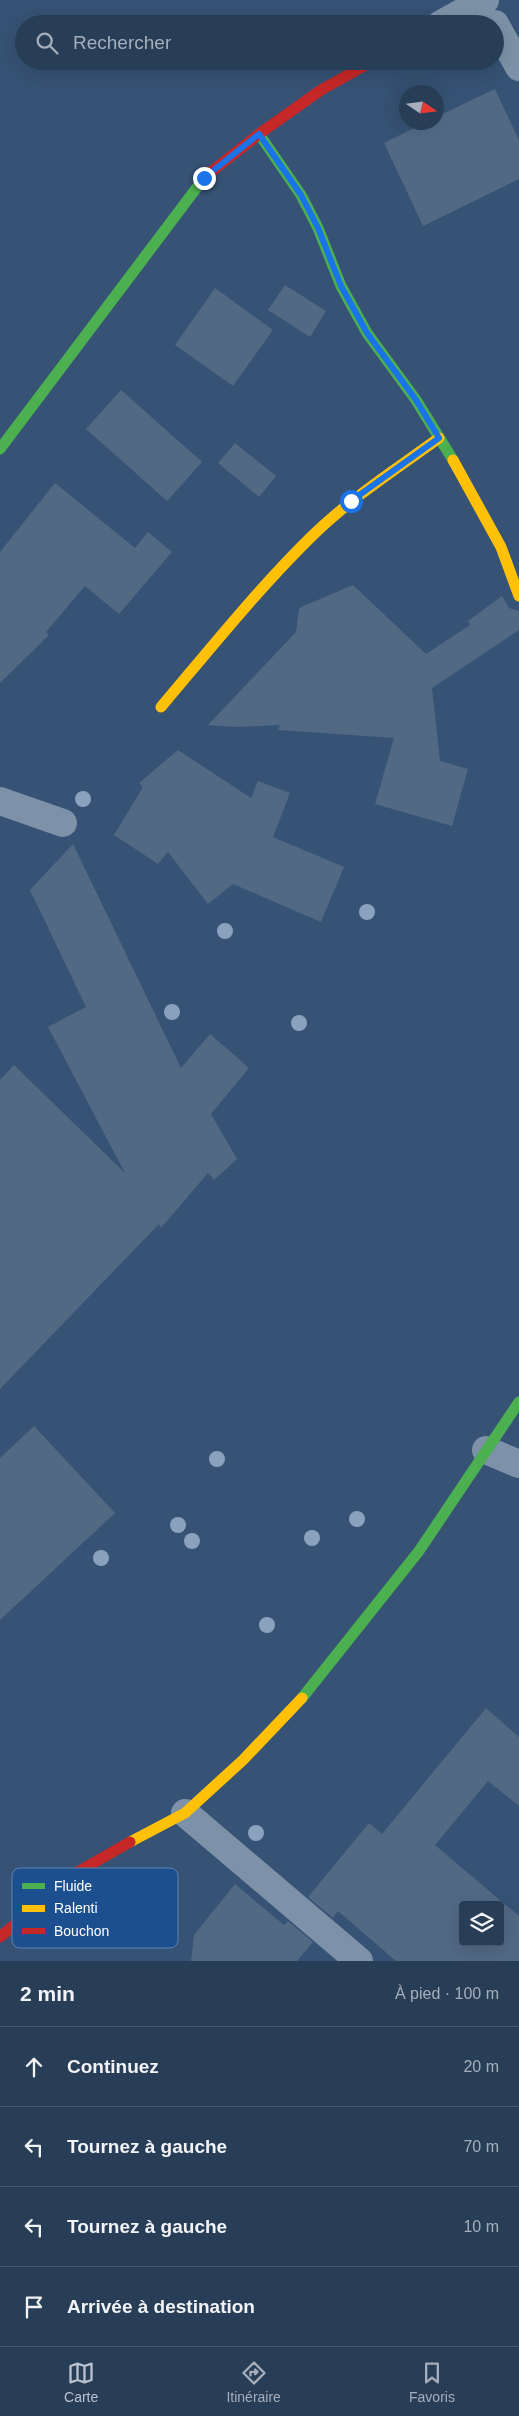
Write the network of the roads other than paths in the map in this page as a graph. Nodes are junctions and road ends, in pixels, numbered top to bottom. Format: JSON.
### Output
{"nodes":[{"id":1,"x":504,"y":40,"type":"edge"},
{"id":2,"x":519,"y":67,"type":"edge"},
{"id":3,"x":357,"y":70,"type":"edge"},
{"id":4,"x":259,"y":134,"type":"junction"},
{"id":5,"x":439,"y":438,"type":"junction"},
{"id":6,"x":0,"y":449,"type":"edge"},
{"id":7,"x":519,"y":596,"type":"edge"},
{"id":8,"x":161,"y":707,"type":"dead end"},
{"id":9,"x":0,"y":801,"type":"edge"},
{"id":10,"x":63,"y":823,"type":"dead end"},
{"id":11,"x":519,"y":1402,"type":"edge"},
{"id":12,"x":486,"y":1450,"type":"junction"},
{"id":13,"x":519,"y":1464,"type":"edge"},
{"id":14,"x":185,"y":1813,"type":"junction"},
{"id":15,"x":85,"y":1868,"type":"edge"},
{"id":16,"x":12,"y":1927,"type":"edge"},
{"id":17,"x":0,"y":1937,"type":"edge"},
{"id":18,"x":359,"y":1961,"type":"edge"}],
"edges":[{"from":1,"to":2,"type":"street"},
{"from":3,"to":4,"type":"street"},
{"from":4,"to":5,"type":"street"},
{"from":4,"to":6,"type":"street"},
{"from":5,"to":7,"type":"street"},
{"from":5,"to":8,"type":"street"},
{"from":9,"to":10,"type":"street"},
{"from":11,"to":12,"type":"street"},
{"from":12,"to":13,"type":"street"},
{"from":12,"to":14,"type":"street"},
{"from":14,"to":15,"type":"street"},
{"from":14,"to":18,"type":"street"},
{"from":16,"to":17,"type":"street"}]}
